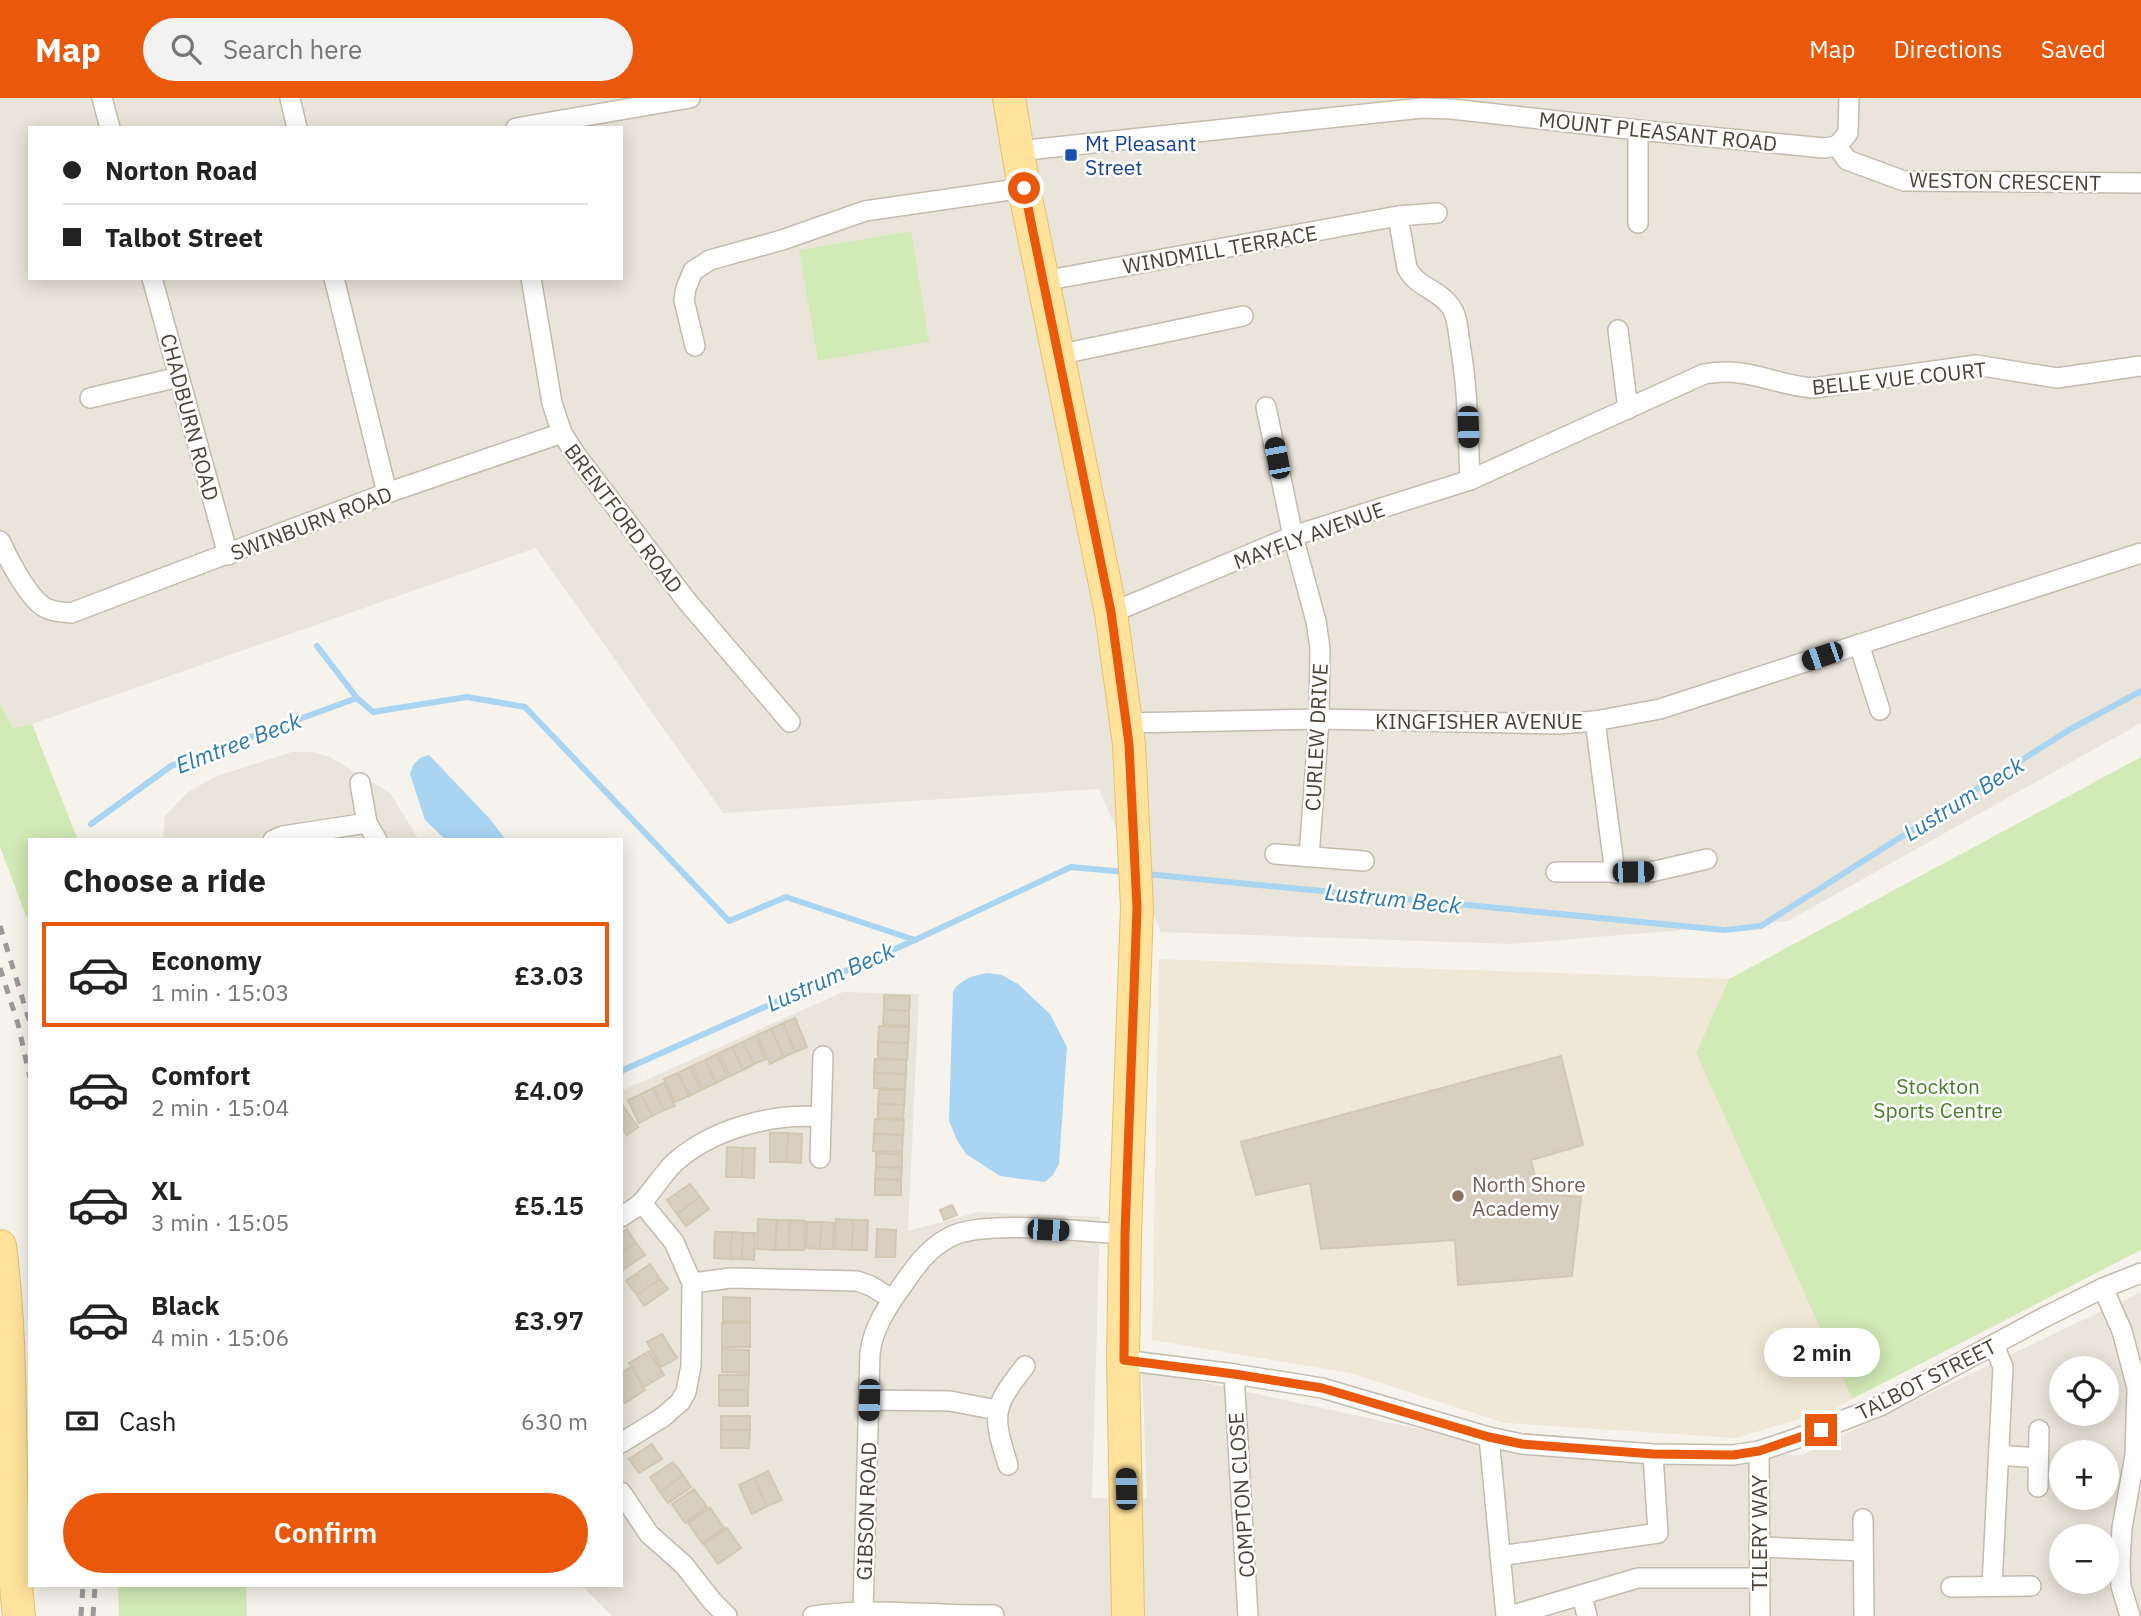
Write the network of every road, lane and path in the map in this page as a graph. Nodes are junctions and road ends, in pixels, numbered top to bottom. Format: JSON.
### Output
{"nodes":[{"id":1,"x":103,"y":98,"type":"edge"},
{"id":2,"x":290,"y":98,"type":"edge"},
{"id":3,"x":690,"y":98,"type":"edge"},
{"id":4,"x":1009,"y":98,"type":"edge"},
{"id":5,"x":1849,"y":98,"type":"edge"},
{"id":6,"x":1422,"y":103,"type":"edge"},
{"id":7,"x":110,"y":126,"type":"edge"},
{"id":8,"x":297,"y":126,"type":"edge"},
{"id":9,"x":528,"y":126,"type":"edge"},
{"id":10,"x":1638,"y":130,"type":"junction"},
{"id":11,"x":1837,"y":146,"type":"junction"},
{"id":12,"x":1018,"y":151,"type":"junction"},
{"id":13,"x":2141,"y":183,"type":"edge"},
{"id":14,"x":1024,"y":188,"type":"junction"},
{"id":15,"x":1437,"y":213,"type":"dead end"},
{"id":16,"x":1398,"y":216,"type":"junction"},
{"id":17,"x":1639,"y":223,"type":"dead end"},
{"id":18,"x":153,"y":280,"type":"edge"},
{"id":19,"x":334,"y":280,"type":"edge"},
{"id":20,"x":531,"y":280,"type":"edge"},
{"id":21,"x":1043,"y":281,"type":"junction"},
{"id":22,"x":1243,"y":316,"type":"dead end"},
{"id":23,"x":1618,"y":330,"type":"dead end"},
{"id":24,"x":695,"y":346,"type":"dead end"},
{"id":25,"x":1057,"y":355,"type":"junction"},
{"id":26,"x":2141,"y":366,"type":"edge"},
{"id":27,"x":179,"y":377,"type":"junction"},
{"id":28,"x":90,"y":398,"type":"dead end"},
{"id":29,"x":1266,"y":407,"type":"dead end"},
{"id":30,"x":1628,"y":409,"type":"junction"},
{"id":31,"x":562,"y":433,"type":"junction"},
{"id":32,"x":1470,"y":480,"type":"junction"},
{"id":33,"x":387,"y":493,"type":"junction"},
{"id":34,"x":1293,"y":536,"type":"junction"},
{"id":35,"x":0,"y":541,"type":"edge"},
{"id":36,"x":2141,"y":553,"type":"edge"},
{"id":37,"x":228,"y":555,"type":"junction"},
{"id":38,"x":1111,"y":612,"type":"junction"},
{"id":39,"x":1859,"y":644,"type":"junction"},
{"id":40,"x":804,"y":707,"type":"dead end"},
{"id":41,"x":1880,"y":710,"type":"dead end"},
{"id":42,"x":1320,"y":719,"type":"junction"},
{"id":43,"x":1595,"y":721,"type":"junction"},
{"id":44,"x":1127,"y":723,"type":"junction"},
{"id":45,"x":360,"y":783,"type":"dead end"},
{"id":46,"x":372,"y":832,"type":"edge"},
{"id":47,"x":277,"y":838,"type":"edge"},
{"id":48,"x":1275,"y":854,"type":"dead end"},
{"id":49,"x":1309,"y":857,"type":"junction"},
{"id":50,"x":1707,"y":859,"type":"dead end"},
{"id":51,"x":1364,"y":861,"type":"dead end"},
{"id":52,"x":1556,"y":872,"type":"dead end"},
{"id":53,"x":1615,"y":873,"type":"junction"},
{"id":54,"x":823,"y":1056,"type":"dead end"},
{"id":55,"x":821,"y":1117,"type":"junction"},
{"id":56,"x":820,"y":1158,"type":"dead end"},
{"id":57,"x":642,"y":1203,"type":"junction"},
{"id":58,"x":623,"y":1216,"type":"edge"},
{"id":59,"x":1125,"y":1234,"type":"junction"},
{"id":60,"x":0,"y":1246,"type":"edge"},
{"id":61,"x":2141,"y":1273,"type":"edge"},
{"id":62,"x":692,"y":1283,"type":"junction"},
{"id":63,"x":2103,"y":1288,"type":"junction"},
{"id":64,"x":892,"y":1299,"type":"junction"},
{"id":65,"x":1994,"y":1345,"type":"junction"},
{"id":66,"x":1124,"y":1360,"type":"junction"},
{"id":67,"x":1025,"y":1366,"type":"dead end"},
{"id":68,"x":1234,"y":1374,"type":"junction"},
{"id":69,"x":869,"y":1400,"type":"junction"},
{"id":70,"x":997,"y":1410,"type":"junction"},
{"id":71,"x":2039,"y":1430,"type":"dead end"},
{"id":72,"x":1489,"y":1437,"type":"junction"},
{"id":73,"x":623,"y":1442,"type":"edge"},
{"id":74,"x":1759,"y":1451,"type":"junction"},
{"id":75,"x":1653,"y":1454,"type":"junction"},
{"id":76,"x":1999,"y":1455,"type":"junction"},
{"id":77,"x":2037,"y":1458,"type":"junction"},
{"id":78,"x":1007,"y":1465,"type":"dead end"},
{"id":79,"x":2038,"y":1487,"type":"dead end"},
{"id":80,"x":623,"y":1495,"type":"edge"},
{"id":81,"x":1863,"y":1519,"type":"dead end"},
{"id":82,"x":1759,"y":1547,"type":"junction"},
{"id":83,"x":1863,"y":1551,"type":"junction"},
{"id":84,"x":1500,"y":1556,"type":"junction"},
{"id":85,"x":1759,"y":1578,"type":"junction"},
{"id":86,"x":1992,"y":1586,"type":"junction"},
{"id":87,"x":2031,"y":1586,"type":"dead end"},
{"id":88,"x":1951,"y":1587,"type":"dead end"},
{"id":89,"x":1582,"y":1595,"type":"junction"},
{"id":90,"x":863,"y":1612,"type":"junction"},
{"id":91,"x":1864,"y":1614,"type":"dead end"},
{"id":92,"x":994,"y":1615,"type":"edge"},
{"id":93,"x":19,"y":1616,"type":"edge"},
{"id":94,"x":727,"y":1616,"type":"edge"},
{"id":95,"x":813,"y":1616,"type":"edge"},
{"id":96,"x":938,"y":1616,"type":"edge"},
{"id":97,"x":1128,"y":1616,"type":"edge"},
{"id":98,"x":1248,"y":1616,"type":"edge"},
{"id":99,"x":1508,"y":1616,"type":"edge"},
{"id":100,"x":1587,"y":1616,"type":"edge"},
{"id":101,"x":1760,"y":1616,"type":"edge"},
{"id":102,"x":2130,"y":1616,"type":"edge"}],
"edges":[{"from":1,"to":7,"type":"street"},
{"from":2,"to":8,"type":"street"},
{"from":3,"to":9,"type":"street"},
{"from":4,"to":12,"type":"main road"},
{"from":5,"to":11,"type":"street"},
{"from":6,"to":10,"type":"street","name":"MOUNT PLEASANT ROAD"},
{"from":6,"to":12,"type":"street","name":"MOUNT PLEASANT ROAD"},
{"from":10,"to":11,"type":"street","name":"MOUNT PLEASANT ROAD"},
{"from":10,"to":17,"type":"street"},
{"from":11,"to":13,"type":"street","name":"WESTON CRESCENT"},
{"from":12,"to":14,"type":"main road"},
{"from":14,"to":21,"type":"main road"},
{"from":14,"to":24,"type":"street"},
{"from":15,"to":16,"type":"street","name":"WINDMILL TERRACE"},
{"from":16,"to":21,"type":"street","name":"WINDMILL TERRACE"},
{"from":16,"to":32,"type":"street"},
{"from":18,"to":27,"type":"street","name":"CHADBURN ROAD"},
{"from":19,"to":33,"type":"street"},
{"from":20,"to":31,"type":"street","name":"BRENTFORD ROAD"},
{"from":21,"to":25,"type":"main road"},
{"from":22,"to":25,"type":"street"},
{"from":23,"to":30,"type":"street"},
{"from":25,"to":38,"type":"main road"},
{"from":26,"to":30,"type":"street","name":"BELLE VUE COURT"},
{"from":27,"to":28,"type":"street"},
{"from":27,"to":37,"type":"street","name":"CHADBURN ROAD"},
{"from":29,"to":34,"type":"street","name":"CURLEW DRIVE"},
{"from":30,"to":32,"type":"street","name":"BELLE VUE COURT"},
{"from":31,"to":33,"type":"street","name":"SWINBURN ROAD"},
{"from":31,"to":40,"type":"street","name":"BRENTFORD ROAD"},
{"from":32,"to":34,"type":"street","name":"MAYFLY AVENUE"},
{"from":33,"to":37,"type":"street","name":"SWINBURN ROAD"},
{"from":34,"to":38,"type":"street","name":"MAYFLY AVENUE"},
{"from":34,"to":42,"type":"street","name":"CURLEW DRIVE"},
{"from":35,"to":37,"type":"street","name":"SWINBURN ROAD"},
{"from":36,"to":39,"type":"street","name":"KINGFISHER AVENUE"},
{"from":38,"to":44,"type":"main road"},
{"from":39,"to":41,"type":"street"},
{"from":39,"to":43,"type":"street","name":"KINGFISHER AVENUE"},
{"from":42,"to":43,"type":"street","name":"KINGFISHER AVENUE"},
{"from":42,"to":44,"type":"street","name":"KINGFISHER AVENUE"},
{"from":42,"to":49,"type":"street","name":"CURLEW DRIVE"},
{"from":43,"to":53,"type":"street"},
{"from":44,"to":59,"type":"main road"},
{"from":45,"to":46,"type":"street"},
{"from":46,"to":47,"type":"street"},
{"from":48,"to":49,"type":"street"},
{"from":49,"to":51,"type":"street"},
{"from":50,"to":53,"type":"street"},
{"from":52,"to":53,"type":"street"},
{"from":54,"to":55,"type":"street"},
{"from":55,"to":56,"type":"street"},
{"from":55,"to":57,"type":"street"},
{"from":57,"to":58,"type":"street"},
{"from":57,"to":62,"type":"street"},
{"from":59,"to":64,"type":"street","name":"GIBSON ROAD"},
{"from":59,"to":66,"type":"main road"},
{"from":60,"to":93,"type":"main road"},
{"from":61,"to":63,"type":"street","name":"TALBOT STREET"},
{"from":62,"to":64,"type":"street"},
{"from":62,"to":73,"type":"street"},
{"from":63,"to":65,"type":"street","name":"TALBOT STREET"},
{"from":63,"to":102,"type":"street"},
{"from":64,"to":69,"type":"street","name":"GIBSON ROAD"},
{"from":65,"to":74,"type":"street","name":"TALBOT STREET"},
{"from":65,"to":76,"type":"street"},
{"from":66,"to":68,"type":"street","name":"TALBOT STREET"},
{"from":66,"to":97,"type":"main road"},
{"from":67,"to":70,"type":"street"},
{"from":68,"to":72,"type":"street","name":"TALBOT STREET"},
{"from":68,"to":98,"type":"street","name":"COMPTON CLOSE"},
{"from":69,"to":70,"type":"street"},
{"from":69,"to":90,"type":"street","name":"GIBSON ROAD"},
{"from":70,"to":78,"type":"street"},
{"from":71,"to":77,"type":"street"},
{"from":72,"to":75,"type":"street","name":"TALBOT STREET"},
{"from":72,"to":84,"type":"street"},
{"from":74,"to":75,"type":"street","name":"TALBOT STREET"},
{"from":74,"to":82,"type":"street","name":"TILERY WAY"},
{"from":75,"to":84,"type":"street"},
{"from":76,"to":77,"type":"street"},
{"from":76,"to":86,"type":"street"},
{"from":77,"to":79,"type":"street"},
{"from":80,"to":94,"type":"street"},
{"from":81,"to":83,"type":"street"},
{"from":82,"to":83,"type":"street"},
{"from":82,"to":85,"type":"street","name":"TILERY WAY"},
{"from":83,"to":91,"type":"street"},
{"from":84,"to":99,"type":"street"},
{"from":85,"to":89,"type":"street"},
{"from":85,"to":101,"type":"street","name":"TILERY WAY"},
{"from":86,"to":87,"type":"street"},
{"from":86,"to":88,"type":"street"},
{"from":89,"to":99,"type":"street"},
{"from":89,"to":100,"type":"street"},
{"from":90,"to":95,"type":"street","name":"GIBSON ROAD"},
{"from":90,"to":96,"type":"street","name":"GIBSON ROAD"},
{"from":92,"to":96,"type":"street","name":"GIBSON ROAD"}]}
